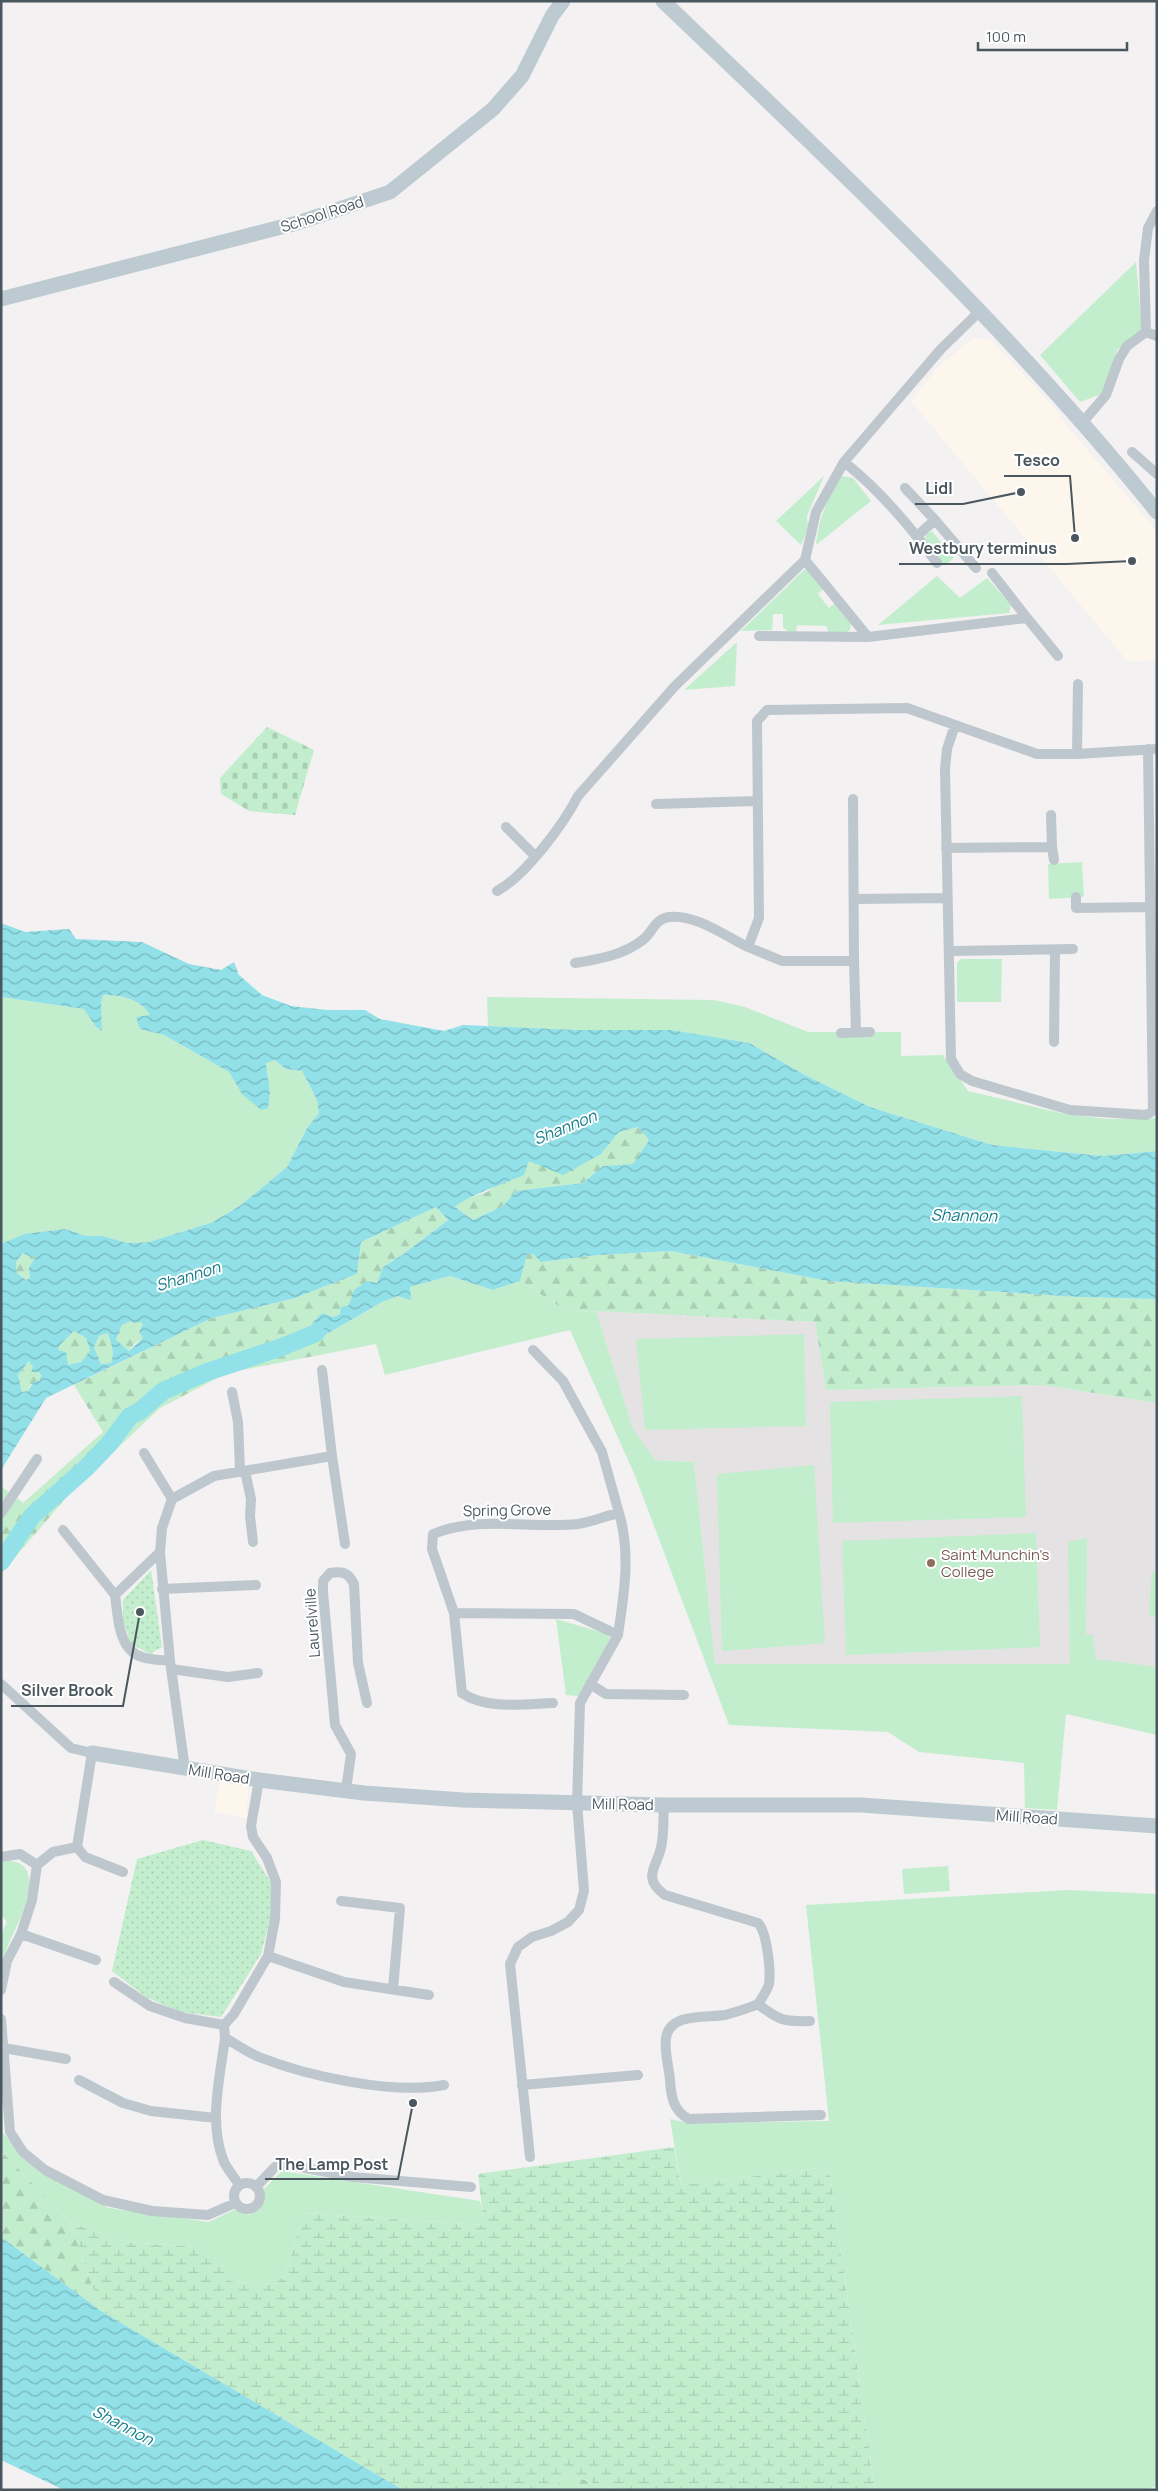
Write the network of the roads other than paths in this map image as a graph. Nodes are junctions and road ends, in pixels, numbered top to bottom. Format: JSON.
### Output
{"nodes":[{"id":1,"x":563,"y":1,"type":"edge"},
{"id":2,"x":663,"y":1,"type":"edge"},
{"id":3,"x":1157,"y":211,"type":"edge"},
{"id":4,"x":1,"y":299,"type":"edge"},
{"id":5,"x":980,"y":312,"type":"junction"},
{"id":6,"x":1146,"y":332,"type":"junction"},
{"id":7,"x":1157,"y":336,"type":"edge"},
{"id":8,"x":1082,"y":423,"type":"junction"},
{"id":9,"x":1132,"y":452,"type":"dead end"},
{"id":10,"x":844,"y":462,"type":"junction"},
{"id":11,"x":1157,"y":474,"type":"edge"},
{"id":12,"x":905,"y":488,"type":"dead end"},
{"id":13,"x":1157,"y":512,"type":"edge"},
{"id":14,"x":935,"y":520,"type":"junction"},
{"id":15,"x":917,"y":536,"type":"junction"},
{"id":16,"x":804,"y":560,"type":"junction"},
{"id":17,"x":937,"y":563,"type":"dead end"},
{"id":18,"x":976,"y":568,"type":"dead end"},
{"id":19,"x":992,"y":573,"type":"dead end"},
{"id":20,"x":1027,"y":618,"type":"junction"},
{"id":21,"x":759,"y":636,"type":"dead end"},
{"id":22,"x":868,"y":636,"type":"junction"},
{"id":23,"x":1058,"y":656,"type":"dead end"},
{"id":24,"x":1078,"y":684,"type":"dead end"},
{"id":25,"x":955,"y":725,"type":"junction"},
{"id":26,"x":1152,"y":749,"type":"edge"},
{"id":27,"x":1077,"y":754,"type":"junction"},
{"id":28,"x":853,"y":799,"type":"dead end"},
{"id":29,"x":756,"y":801,"type":"junction"},
{"id":30,"x":656,"y":804,"type":"dead end"},
{"id":31,"x":1050,"y":815,"type":"dead end"},
{"id":32,"x":506,"y":827,"type":"dead end"},
{"id":33,"x":1052,"y":847,"type":"junction"},
{"id":34,"x":946,"y":848,"type":"junction"},
{"id":35,"x":535,"y":856,"type":"junction"},
{"id":36,"x":1054,"y":860,"type":"dead end"},
{"id":37,"x":1153,"y":872,"type":"edge"},
{"id":38,"x":497,"y":891,"type":"dead end"},
{"id":39,"x":1076,"y":897,"type":"dead end"},
{"id":40,"x":948,"y":898,"type":"junction"},
{"id":41,"x":854,"y":899,"type":"junction"},
{"id":42,"x":1150,"y":907,"type":"junction"},
{"id":43,"x":748,"y":947,"type":"junction"},
{"id":44,"x":1055,"y":950,"type":"junction"},
{"id":45,"x":1073,"y":950,"type":"dead end"},
{"id":46,"x":950,"y":951,"type":"junction"},
{"id":47,"x":854,"y":961,"type":"junction"},
{"id":48,"x":576,"y":963,"type":"dead end"},
{"id":49,"x":1154,"y":964,"type":"edge"},
{"id":50,"x":856,"y":1032,"type":"junction"},
{"id":51,"x":870,"y":1032,"type":"dead end"},
{"id":52,"x":841,"y":1033,"type":"dead end"},
{"id":53,"x":1054,"y":1042,"type":"dead end"},
{"id":54,"x":533,"y":1350,"type":"dead end"},
{"id":55,"x":322,"y":1370,"type":"dead end"},
{"id":56,"x":232,"y":1392,"type":"dead end"},
{"id":57,"x":144,"y":1453,"type":"dead end"},
{"id":58,"x":332,"y":1456,"type":"junction"},
{"id":59,"x":37,"y":1459,"type":"dead end"},
{"id":60,"x":242,"y":1471,"type":"junction"},
{"id":61,"x":172,"y":1499,"type":"junction"},
{"id":62,"x":1,"y":1513,"type":"edge"},
{"id":63,"x":618,"y":1513,"type":"junction"},
{"id":64,"x":63,"y":1530,"type":"dead end"},
{"id":65,"x":253,"y":1542,"type":"dead end"},
{"id":66,"x":346,"y":1544,"type":"dead end"},
{"id":67,"x":160,"y":1552,"type":"junction"},
{"id":68,"x":256,"y":1585,"type":"dead end"},
{"id":69,"x":162,"y":1589,"type":"junction"},
{"id":70,"x":115,"y":1595,"type":"junction"},
{"id":71,"x":454,"y":1613,"type":"junction"},
{"id":72,"x":618,"y":1635,"type":"junction"},
{"id":73,"x":171,"y":1665,"type":"junction"},
{"id":74,"x":258,"y":1673,"type":"dead end"},
{"id":75,"x":1,"y":1684,"type":"edge"},
{"id":76,"x":590,"y":1684,"type":"junction"},
{"id":77,"x":684,"y":1695,"type":"dead end"},
{"id":78,"x":367,"y":1703,"type":"dead end"},
{"id":79,"x":553,"y":1703,"type":"dead end"},
{"id":80,"x":92,"y":1753,"type":"junction"},
{"id":81,"x":185,"y":1768,"type":"junction"},
{"id":82,"x":260,"y":1780,"type":"junction"},
{"id":83,"x":346,"y":1790,"type":"junction"},
{"id":84,"x":577,"y":1803,"type":"junction"},
{"id":85,"x":664,"y":1805,"type":"junction"},
{"id":86,"x":1157,"y":1826,"type":"edge"},
{"id":87,"x":77,"y":1847,"type":"junction"},
{"id":88,"x":1,"y":1857,"type":"edge"},
{"id":89,"x":37,"y":1865,"type":"junction"},
{"id":90,"x":123,"y":1872,"type":"dead end"},
{"id":91,"x":341,"y":1901,"type":"dead end"},
{"id":92,"x":21,"y":1934,"type":"junction"},
{"id":93,"x":268,"y":1956,"type":"junction"},
{"id":94,"x":96,"y":1960,"type":"dead end"},
{"id":95,"x":114,"y":1982,"type":"dead end"},
{"id":96,"x":393,"y":1989,"type":"junction"},
{"id":97,"x":1,"y":1990,"type":"edge"},
{"id":98,"x":429,"y":1995,"type":"dead end"},
{"id":99,"x":758,"y":2004,"type":"junction"},
{"id":100,"x":1,"y":2019,"type":"edge"},
{"id":101,"x":810,"y":2022,"type":"dead end"},
{"id":102,"x":224,"y":2025,"type":"junction"},
{"id":103,"x":225,"y":2038,"type":"junction"},
{"id":104,"x":4,"y":2048,"type":"junction"},
{"id":105,"x":66,"y":2059,"type":"dead end"},
{"id":106,"x":638,"y":2075,"type":"dead end"},
{"id":107,"x":78,"y":2080,"type":"dead end"},
{"id":108,"x":444,"y":2085,"type":"dead end"},
{"id":109,"x":522,"y":2085,"type":"junction"},
{"id":110,"x":821,"y":2115,"type":"dead end"},
{"id":111,"x":216,"y":2118,"type":"junction"},
{"id":112,"x":530,"y":2157,"type":"dead end"},
{"id":113,"x":239,"y":2185,"type":"junction"},
{"id":114,"x":256,"y":2187,"type":"junction"},
{"id":115,"x":471,"y":2188,"type":"dead end"},
{"id":116,"x":236,"y":2203,"type":"junction"}],
"edges":[{"from":1,"to":4,"type":"street","name":"School Road"},
{"from":2,"to":5,"type":"street"},
{"from":3,"to":6,"type":"street"},
{"from":5,"to":8,"type":"street"},
{"from":5,"to":10,"type":"street"},
{"from":6,"to":7,"type":"street"},
{"from":6,"to":8,"type":"street"},
{"from":8,"to":13,"type":"street"},
{"from":9,"to":11,"type":"street"},
{"from":10,"to":15,"type":"street"},
{"from":10,"to":16,"type":"street"},
{"from":12,"to":14,"type":"street"},
{"from":14,"to":15,"type":"street"},
{"from":14,"to":18,"type":"street"},
{"from":15,"to":17,"type":"street"},
{"from":16,"to":22,"type":"street"},
{"from":16,"to":35,"type":"street"},
{"from":19,"to":20,"type":"street"},
{"from":20,"to":22,"type":"street"},
{"from":20,"to":23,"type":"street"},
{"from":21,"to":22,"type":"street"},
{"from":24,"to":27,"type":"street"},
{"from":25,"to":27,"type":"street"},
{"from":25,"to":29,"type":"street"},
{"from":25,"to":34,"type":"street"},
{"from":26,"to":27,"type":"street"},
{"from":26,"to":37,"type":"street"},
{"from":28,"to":41,"type":"street"},
{"from":29,"to":30,"type":"street"},
{"from":29,"to":43,"type":"street"},
{"from":31,"to":33,"type":"street"},
{"from":32,"to":35,"type":"street"},
{"from":33,"to":34,"type":"street"},
{"from":33,"to":36,"type":"street"},
{"from":34,"to":40,"type":"street"},
{"from":35,"to":38,"type":"street"},
{"from":37,"to":42,"type":"street"},
{"from":39,"to":42,"type":"street"},
{"from":40,"to":41,"type":"street"},
{"from":40,"to":46,"type":"street"},
{"from":41,"to":47,"type":"street"},
{"from":42,"to":49,"type":"street"},
{"from":43,"to":47,"type":"street"},
{"from":43,"to":48,"type":"street"},
{"from":44,"to":45,"type":"street"},
{"from":44,"to":46,"type":"street"},
{"from":44,"to":53,"type":"street"},
{"from":46,"to":49,"type":"street"},
{"from":47,"to":50,"type":"street"},
{"from":50,"to":51,"type":"street"},
{"from":50,"to":52,"type":"street"},
{"from":54,"to":63,"type":"street"},
{"from":55,"to":58,"type":"street"},
{"from":56,"to":60,"type":"street"},
{"from":57,"to":61,"type":"street"},
{"from":58,"to":60,"type":"street"},
{"from":58,"to":66,"type":"street"},
{"from":59,"to":62,"type":"street"},
{"from":60,"to":61,"type":"street"},
{"from":60,"to":65,"type":"street"},
{"from":61,"to":67,"type":"street"},
{"from":63,"to":71,"type":"street","name":"Spring Grove"},
{"from":63,"to":72,"type":"street"},
{"from":64,"to":70,"type":"street"},
{"from":67,"to":69,"type":"street"},
{"from":67,"to":70,"type":"street"},
{"from":68,"to":69,"type":"street"},
{"from":69,"to":73,"type":"street"},
{"from":70,"to":73,"type":"street"},
{"from":71,"to":72,"type":"street"},
{"from":71,"to":79,"type":"street"},
{"from":72,"to":76,"type":"street"},
{"from":73,"to":74,"type":"street"},
{"from":73,"to":81,"type":"street"},
{"from":75,"to":80,"type":"street"},
{"from":76,"to":77,"type":"street"},
{"from":76,"to":84,"type":"street"},
{"from":78,"to":83,"type":"street","name":"Laurelville"},
{"from":80,"to":81,"type":"street","name":"Mill Road"},
{"from":80,"to":87,"type":"street"},
{"from":81,"to":82,"type":"street","name":"Mill Road"},
{"from":82,"to":83,"type":"street","name":"Mill Road"},
{"from":82,"to":93,"type":"street"},
{"from":83,"to":84,"type":"street","name":"Mill Road"},
{"from":84,"to":85,"type":"street","name":"Mill Road"},
{"from":84,"to":109,"type":"street"},
{"from":85,"to":86,"type":"street","name":"Mill Road"},
{"from":85,"to":99,"type":"street"},
{"from":87,"to":89,"type":"street"},
{"from":87,"to":90,"type":"street"},
{"from":88,"to":89,"type":"street"},
{"from":89,"to":92,"type":"street"},
{"from":91,"to":96,"type":"street"},
{"from":92,"to":94,"type":"street"},
{"from":92,"to":97,"type":"street"},
{"from":93,"to":96,"type":"street"},
{"from":93,"to":102,"type":"street"},
{"from":95,"to":102,"type":"street"},
{"from":96,"to":98,"type":"street"},
{"from":99,"to":101,"type":"street"},
{"from":99,"to":110,"type":"street"},
{"from":100,"to":104,"type":"street"},
{"from":102,"to":103,"type":"street"},
{"from":103,"to":108,"type":"street"},
{"from":103,"to":111,"type":"street"},
{"from":104,"to":105,"type":"street"},
{"from":104,"to":116,"type":"street"},
{"from":106,"to":109,"type":"street"},
{"from":107,"to":111,"type":"street"},
{"from":109,"to":112,"type":"street"},
{"from":111,"to":113,"type":"street"},
{"from":113,"to":114,"type":"street"},
{"from":113,"to":116,"type":"street"},
{"from":114,"to":115,"type":"street"},
{"from":114,"to":116,"type":"street"}]}
